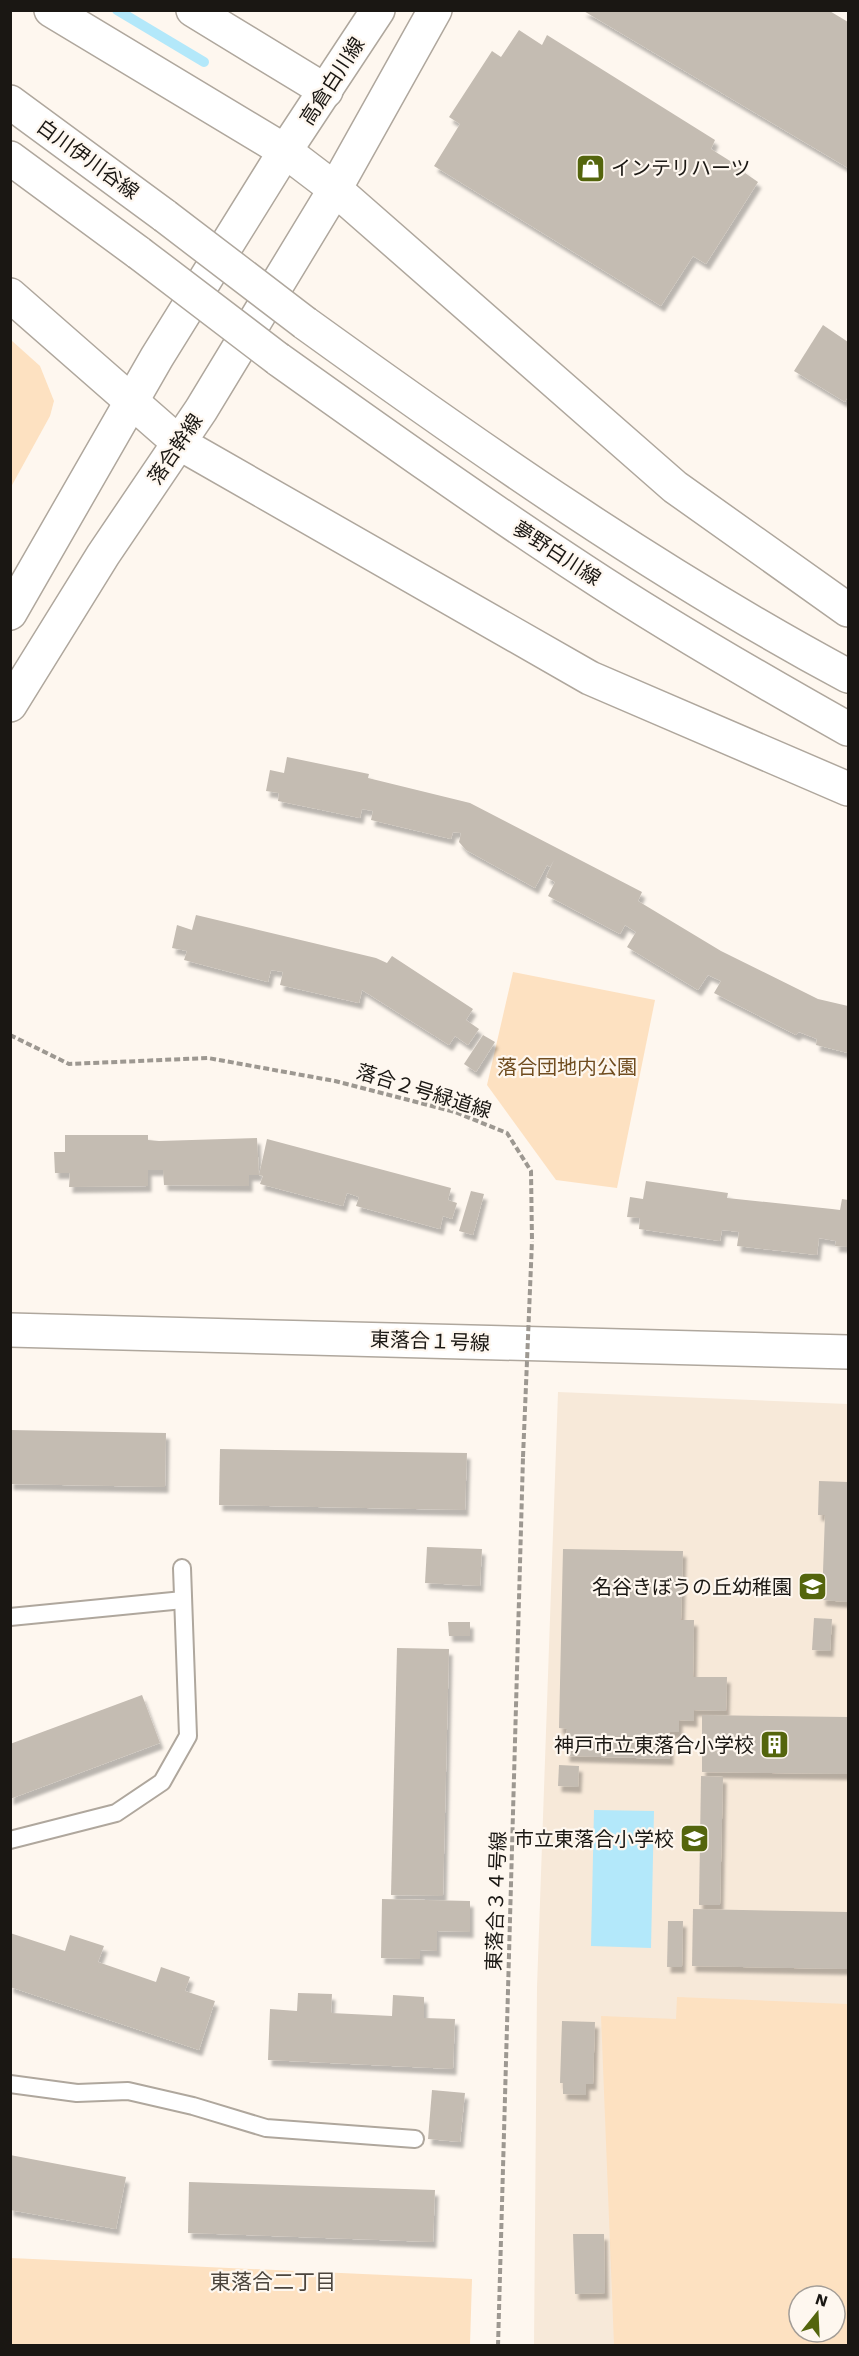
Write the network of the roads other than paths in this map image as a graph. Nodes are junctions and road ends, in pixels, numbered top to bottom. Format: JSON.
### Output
{"nodes":[{"id":1,"x":51,"y":10,"type":"edge"},
{"id":2,"x":193,"y":10,"type":"edge"},
{"id":3,"x":378,"y":10,"type":"edge"},
{"id":4,"x":435,"y":10,"type":"edge"},
{"id":5,"x":326,"y":91,"type":"junction"},
{"id":6,"x":10,"y":102,"type":"edge"},
{"id":7,"x":285,"y":151,"type":"junction"},
{"id":8,"x":10,"y":158,"type":"edge"},
{"id":9,"x":335,"y":189,"type":"junction"},
{"id":10,"x":10,"y":295,"type":"edge"},
{"id":11,"x":132,"y":403,"type":"junction"},
{"id":12,"x":179,"y":443,"type":"junction"},
{"id":13,"x":849,"y":610,"type":"edge"},
{"id":14,"x":10,"y":613,"type":"edge"},
{"id":15,"x":849,"y":676,"type":"edge"},
{"id":16,"x":10,"y":705,"type":"edge"},
{"id":17,"x":849,"y":729,"type":"edge"},
{"id":18,"x":849,"y":789,"type":"edge"},
{"id":19,"x":10,"y":1330,"type":"edge"},
{"id":20,"x":849,"y":1352,"type":"edge"},
{"id":21,"x":182,"y":1568,"type":"dead end"},
{"id":22,"x":183,"y":1600,"type":"junction"},
{"id":23,"x":10,"y":1617,"type":"edge"},
{"id":24,"x":10,"y":1840,"type":"edge"},
{"id":25,"x":10,"y":2084,"type":"edge"},
{"id":26,"x":415,"y":2139,"type":"dead end"}],
"edges":[{"from":1,"to":7,"type":"street"},
{"from":2,"to":5,"type":"street"},
{"from":3,"to":5,"type":"street","name":"高倉白川線"},
{"from":4,"to":9,"type":"street","name":"落合幹線"},
{"from":5,"to":7,"type":"street","name":"高倉白川線"},
{"from":6,"to":15,"type":"street","name":"白川伊川谷線","bridge":true},
{"from":7,"to":9,"type":"street"},
{"from":7,"to":11,"type":"street"},
{"from":8,"to":17,"type":"street","name":"夢野白川線","bridge":true},
{"from":9,"to":12,"type":"street","name":"落合幹線"},
{"from":9,"to":13,"type":"street"},
{"from":10,"to":11,"type":"street"},
{"from":11,"to":12,"type":"street"},
{"from":11,"to":14,"type":"street"},
{"from":12,"to":16,"type":"street","name":"落合幹線"},
{"from":12,"to":18,"type":"street"},
{"from":19,"to":20,"type":"street","name":"東落合１号線"},
{"from":21,"to":22,"type":"lane"},
{"from":22,"to":23,"type":"lane"},
{"from":22,"to":24,"type":"lane"},
{"from":25,"to":26,"type":"lane"}]}
